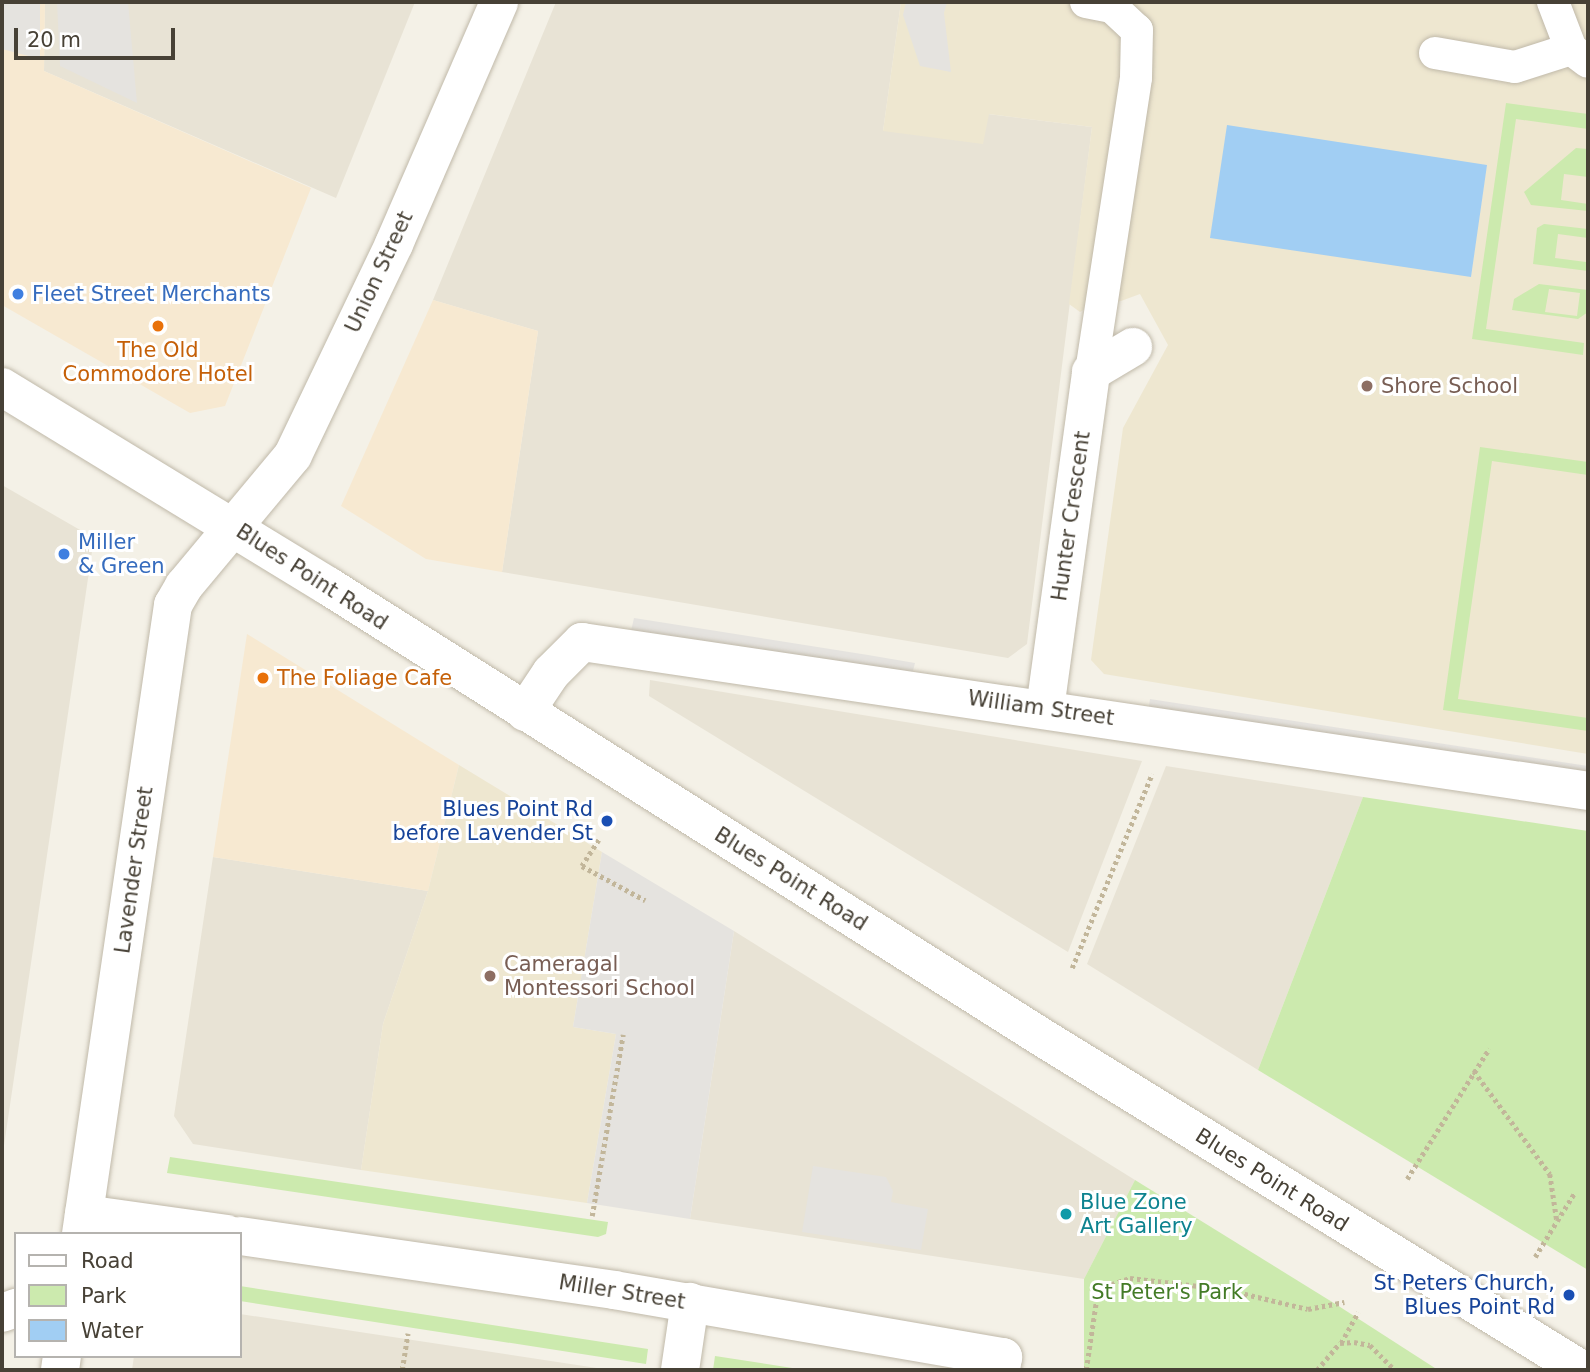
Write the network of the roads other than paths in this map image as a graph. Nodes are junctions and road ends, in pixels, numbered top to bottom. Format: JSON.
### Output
{"nodes":[{"id":1,"x":499,"y":2,"type":"edge"},
{"id":2,"x":1086,"y":2,"type":"edge"},
{"id":3,"x":1553,"y":2,"type":"edge"},
{"id":4,"x":1136,"y":16,"type":"edge"},
{"id":5,"x":1435,"y":53,"type":"dead end"},
{"id":6,"x":1580,"y":56,"type":"edge"},
{"id":7,"x":1133,"y":347,"type":"dead end"},
{"id":8,"x":1091,"y":372,"type":"junction"},
{"id":9,"x":2,"y":387,"type":"edge"},
{"id":10,"x":232,"y":526,"type":"junction"},
{"id":11,"x":1045,"y":709,"type":"junction"},
{"id":12,"x":525,"y":712,"type":"junction"},
{"id":13,"x":1588,"y":791,"type":"edge"},
{"id":14,"x":82,"y":1224,"type":"edge"},
{"id":15,"x":198,"y":1232,"type":"edge"},
{"id":16,"x":242,"y":1236,"type":"edge"},
{"id":17,"x":690,"y":1302,"type":"junction"},
{"id":18,"x":1002,"y":1364,"type":"edge"},
{"id":19,"x":680,"y":1370,"type":"edge"},
{"id":20,"x":1582,"y":1370,"type":"edge"}],
"edges":[{"from":1,"to":10,"type":"street","name":"Union Street"},
{"from":2,"to":4,"type":"lane"},
{"from":3,"to":6,"type":"lane"},
{"from":4,"to":8,"type":"lane"},
{"from":5,"to":6,"type":"lane"},
{"from":7,"to":8,"type":"street"},
{"from":8,"to":11,"type":"street","name":"Hunter Crescent"},
{"from":9,"to":10,"type":"street","name":"Blues Point Road"},
{"from":10,"to":12,"type":"street","name":"Blues Point Road"},
{"from":10,"to":14,"type":"street","name":"Lavender Street"},
{"from":11,"to":12,"type":"street","name":"William Street"},
{"from":11,"to":13,"type":"street","name":"William Street"},
{"from":12,"to":20,"type":"street","name":"Blues Point Road"},
{"from":14,"to":15,"type":"street"},
{"from":16,"to":17,"type":"street","name":"Miller Street"},
{"from":17,"to":18,"type":"street","name":"Miller Street"},
{"from":17,"to":19,"type":"street"}]}
